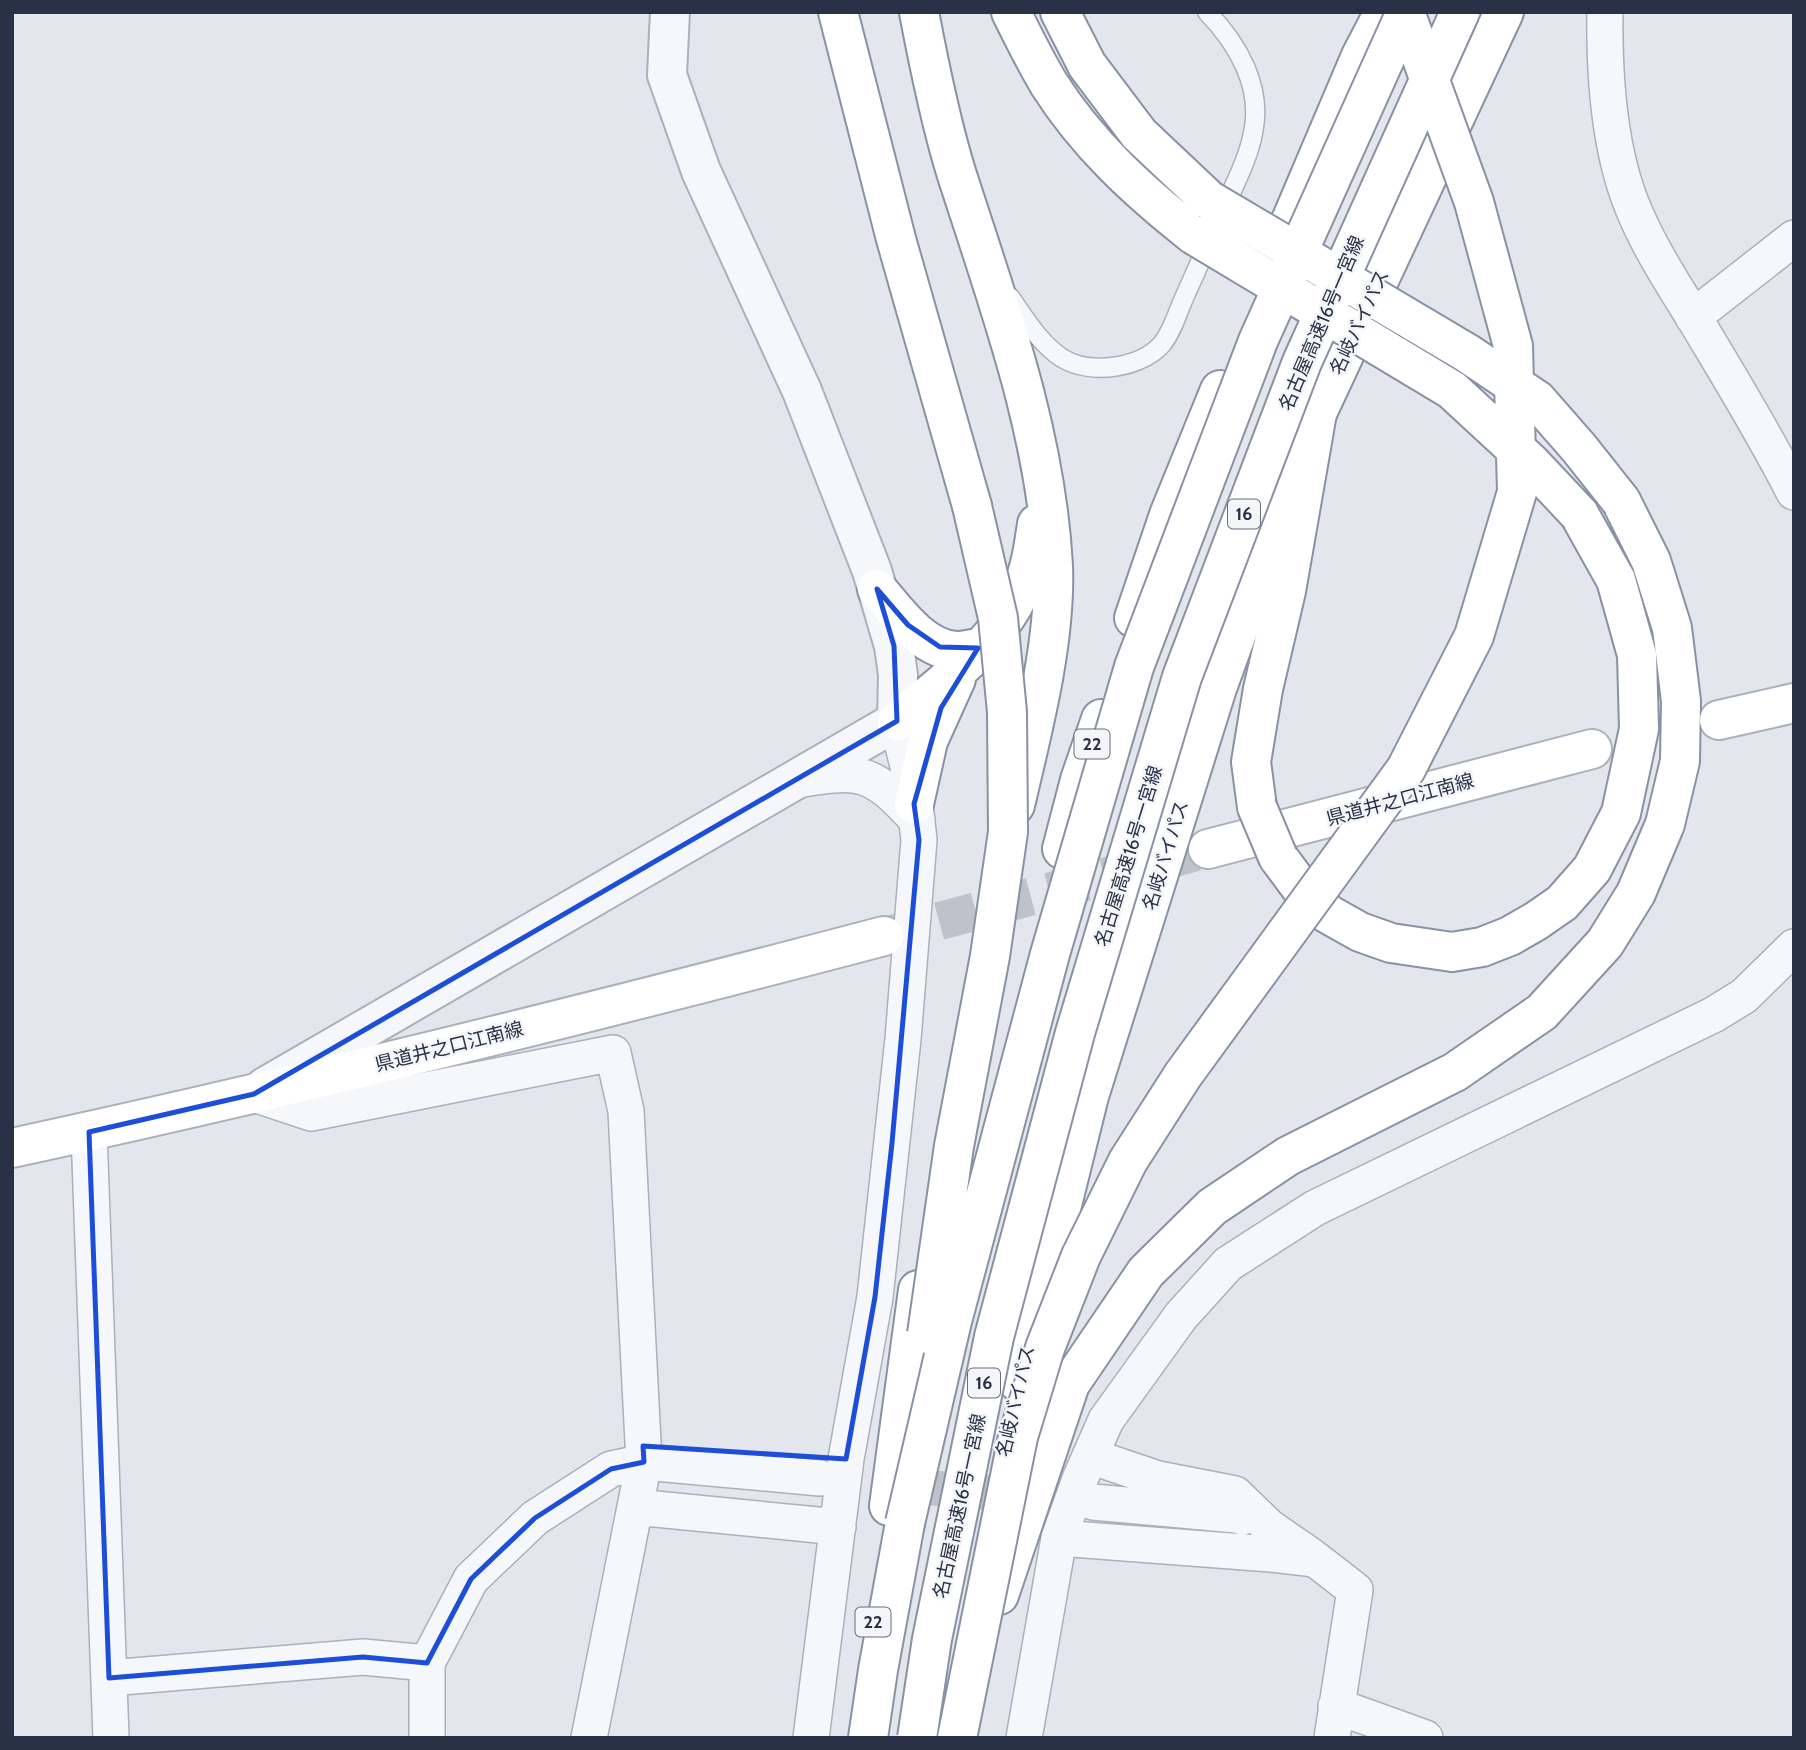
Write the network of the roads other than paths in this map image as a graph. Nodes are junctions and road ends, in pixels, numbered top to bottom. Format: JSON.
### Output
{"nodes":[{"id":1,"x":670,"y":12,"type":"edge"},
{"id":2,"x":838,"y":12,"type":"edge"},
{"id":3,"x":919,"y":12,"type":"edge"},
{"id":4,"x":1011,"y":12,"type":"edge"},
{"id":5,"x":1060,"y":12,"type":"edge"},
{"id":6,"x":1207,"y":12,"type":"edge"},
{"id":7,"x":1384,"y":12,"type":"edge"},
{"id":8,"x":1406,"y":12,"type":"edge"},
{"id":9,"x":1460,"y":12,"type":"edge"},
{"id":10,"x":1504,"y":12,"type":"edge"},
{"id":11,"x":1605,"y":12,"type":"edge"},
{"id":12,"x":1794,"y":238,"type":"edge"},
{"id":13,"x":988,"y":267,"type":"junction"},
{"id":14,"x":1693,"y":317,"type":"junction"},
{"id":15,"x":1317,"y":413,"type":"junction"},
{"id":16,"x":1782,"y":440,"type":"edge"},
{"id":17,"x":1043,"y":481,"type":"junction"},
{"id":18,"x":1794,"y":492,"type":"edge"},
{"id":19,"x":877,"y":589,"type":"junction"},
{"id":20,"x":973,"y":654,"type":"junction"},
{"id":21,"x":1794,"y":703,"type":"edge"},
{"id":22,"x":897,"y":720,"type":"junction"},
{"id":23,"x":1719,"y":720,"type":"dead end"},
{"id":24,"x":1592,"y":749,"type":"dead end"},
{"id":25,"x":793,"y":780,"type":"junction"},
{"id":26,"x":916,"y":812,"type":"junction"},
{"id":27,"x":1208,"y":849,"type":"tunnel mouth"},
{"id":28,"x":884,"y":936,"type":"tunnel mouth"},
{"id":29,"x":1794,"y":947,"type":"edge"},
{"id":30,"x":254,"y":1094,"type":"junction"},
{"id":31,"x":89,"y":1132,"type":"junction"},
{"id":32,"x":12,"y":1148,"type":"edge"},
{"id":33,"x":644,"y":1454,"type":"junction"},
{"id":34,"x":1090,"y":1456,"type":"junction"},
{"id":35,"x":833,"y":1468,"type":"junction"},
{"id":36,"x":1093,"y":1502,"type":"tunnel mouth"},
{"id":37,"x":635,"y":1507,"type":"junction"},
{"id":38,"x":897,"y":1515,"type":"junction"},
{"id":39,"x":838,"y":1527,"type":"junction"},
{"id":40,"x":1269,"y":1527,"type":"junction"},
{"id":41,"x":1059,"y":1538,"type":"junction"},
{"id":42,"x":1315,"y":1559,"type":"junction"},
{"id":43,"x":427,"y":1663,"type":"junction"},
{"id":44,"x":109,"y":1678,"type":"junction"},
{"id":45,"x":1334,"y":1722,"type":"edge"},
{"id":46,"x":956,"y":1733,"type":"edge"},
{"id":47,"x":111,"y":1738,"type":"edge"},
{"id":48,"x":427,"y":1738,"type":"edge"},
{"id":49,"x":589,"y":1738,"type":"edge"},
{"id":50,"x":811,"y":1738,"type":"edge"},
{"id":51,"x":858,"y":1738,"type":"edge"},
{"id":52,"x":868,"y":1738,"type":"edge"},
{"id":53,"x":918,"y":1738,"type":"edge"},
{"id":54,"x":1024,"y":1738,"type":"edge"},
{"id":55,"x":1424,"y":1738,"type":"edge"}],
"edges":[{"from":1,"to":19,"type":"street"},
{"from":2,"to":38,"type":"main road","bridge":true},
{"from":3,"to":13,"type":"main road"},
{"from":4,"to":15,"type":"main road","bridge":true},
{"from":5,"to":46,"type":"main road","bridge":true},
{"from":6,"to":13,"type":"lane"},
{"from":7,"to":38,"type":"main road","number":"22"},
{"from":8,"to":38,"type":"main road","number":"16","bridge":true},
{"from":8,"to":46,"type":"main road","bridge":true},
{"from":9,"to":53,"type":"main road","name":"名古屋高速16号一宮線","number":"16","bridge":true},
{"from":10,"to":15,"type":"main road","name":"名岐バイパス"},
{"from":11,"to":14,"type":"street"},
{"from":12,"to":14,"type":"street"},
{"from":13,"to":17,"type":"main road"},
{"from":14,"to":16,"type":"street"},
{"from":15,"to":46,"type":"main road","name":"名岐バイパス"},
{"from":16,"to":18,"type":"street"},
{"from":17,"to":20,"type":"main road"},
{"from":17,"to":38,"type":"main road"},
{"from":19,"to":20,"type":"main road"},
{"from":19,"to":22,"type":"street"},
{"from":20,"to":22,"type":"main road"},
{"from":20,"to":26,"type":"main road"},
{"from":21,"to":23,"type":"main road"},
{"from":22,"to":25,"type":"street"},
{"from":22,"to":26,"type":"street"},
{"from":24,"to":27,"type":"main road","name":"県道井之口江南線"},
{"from":25,"to":26,"type":"street"},
{"from":25,"to":30,"type":"street"},
{"from":26,"to":35,"type":"street"},
{"from":28,"to":30,"type":"main road","name":"県道井之口江南線"},
{"from":29,"to":34,"type":"street"},
{"from":30,"to":31,"type":"main road","name":"県道井之口江南線"},
{"from":30,"to":33,"type":"street"},
{"from":31,"to":32,"type":"main road","name":"県道井之口江南線"},
{"from":31,"to":44,"type":"street"},
{"from":33,"to":35,"type":"street"},
{"from":33,"to":37,"type":"street"},
{"from":33,"to":43,"type":"street"},
{"from":34,"to":40,"type":"street"},
{"from":34,"to":41,"type":"street"},
{"from":35,"to":39,"type":"street"},
{"from":36,"to":40,"type":"street"},
{"from":37,"to":39,"type":"street"},
{"from":37,"to":49,"type":"street"},
{"from":38,"to":51,"type":"main road","number":"22"},
{"from":38,"to":52,"type":"main road","number":"16"},
{"from":39,"to":50,"type":"street"},
{"from":40,"to":42,"type":"street"},
{"from":41,"to":42,"type":"street"},
{"from":41,"to":54,"type":"street"},
{"from":42,"to":45,"type":"street"},
{"from":43,"to":44,"type":"street"},
{"from":43,"to":48,"type":"street"},
{"from":44,"to":47,"type":"street"},
{"from":45,"to":55,"type":"street"}]}
